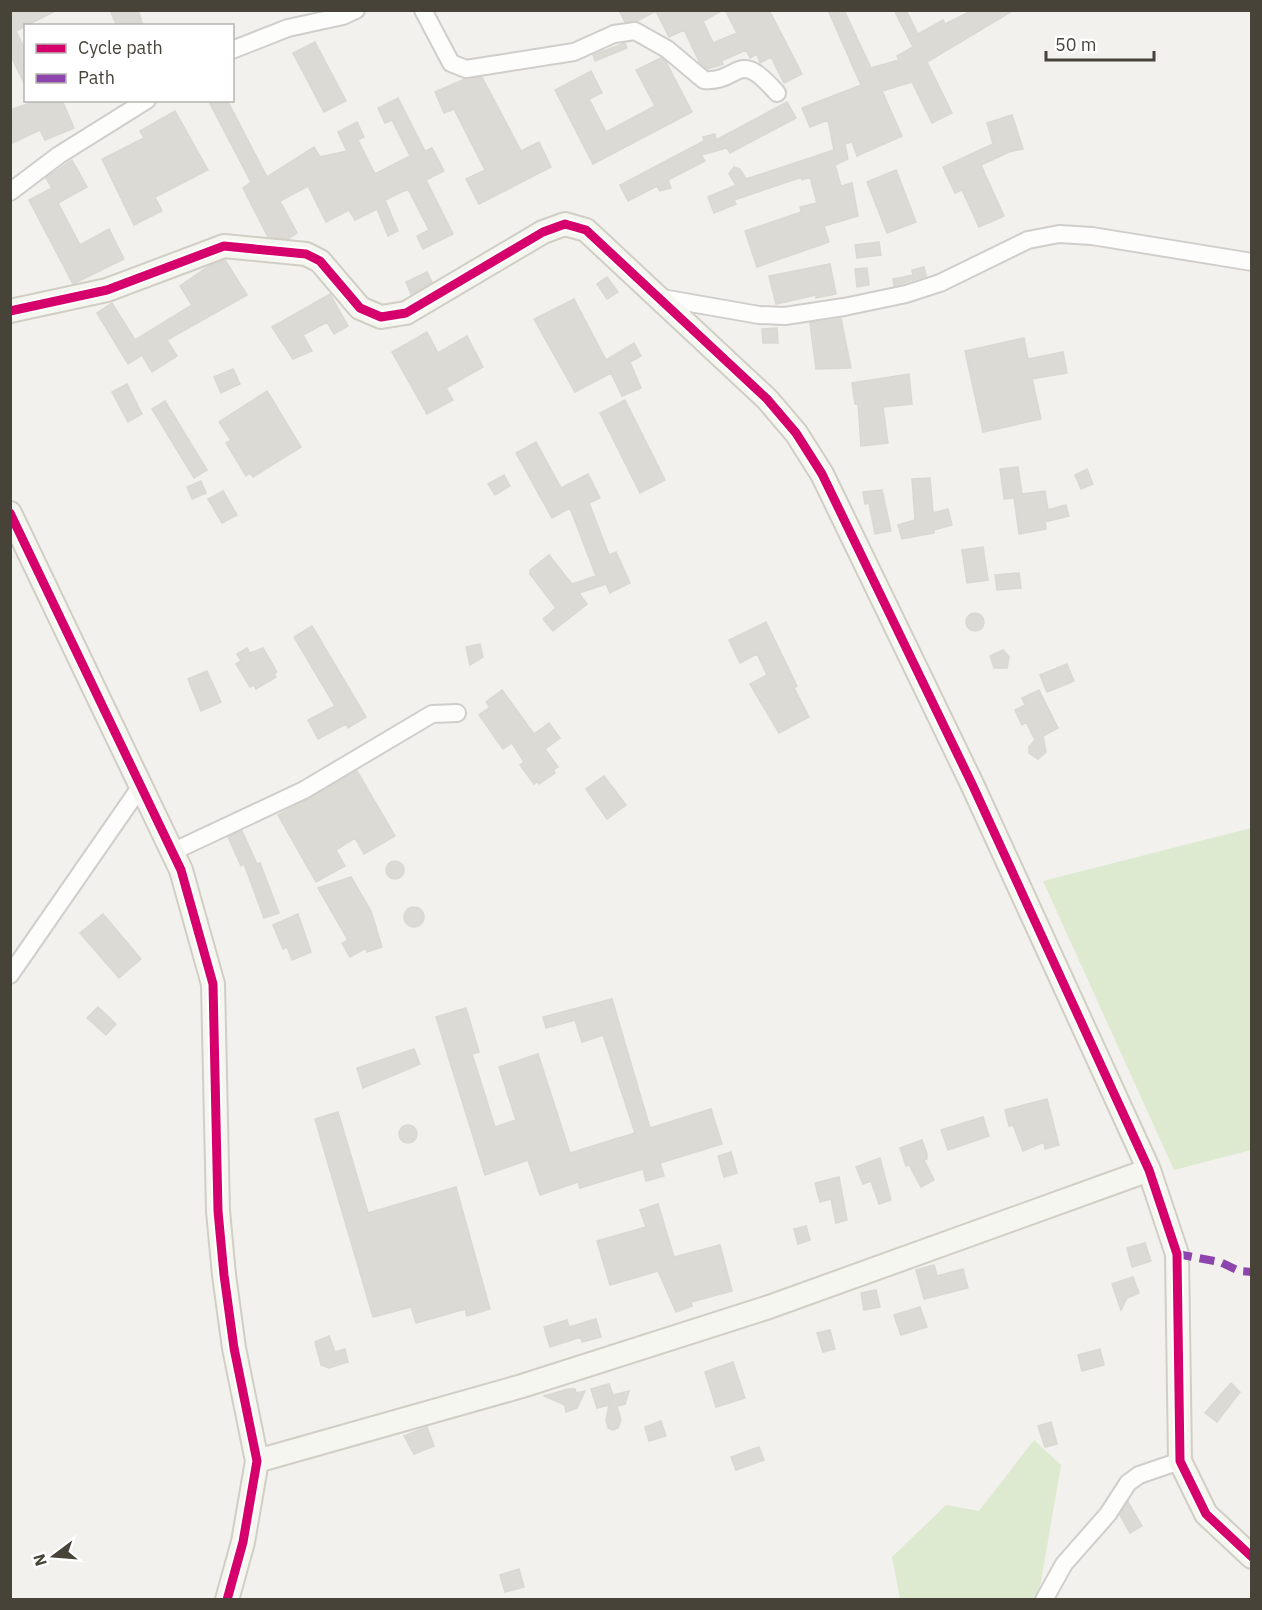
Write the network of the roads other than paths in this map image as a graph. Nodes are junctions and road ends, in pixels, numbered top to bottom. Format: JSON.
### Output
{"nodes":[{"id":1,"x":356,"y":10,"type":"edge"},
{"id":2,"x":423,"y":10,"type":"edge"},
{"id":3,"x":234,"y":49,"type":"edge"},
{"id":4,"x":777,"y":93,"type":"dead end"},
{"id":5,"x":144,"y":102,"type":"edge"},
{"id":6,"x":10,"y":192,"type":"edge"},
{"id":7,"x":1251,"y":262,"type":"edge"},
{"id":8,"x":662,"y":298,"type":"junction"},
{"id":9,"x":10,"y":311,"type":"edge"},
{"id":10,"x":10,"y":513,"type":"edge"},
{"id":11,"x":457,"y":713,"type":"dead end"},
{"id":12,"x":141,"y":786,"type":"junction"},
{"id":13,"x":172,"y":852,"type":"junction"},
{"id":14,"x":10,"y":975,"type":"edge"},
{"id":15,"x":1149,"y":1170,"type":"junction"},
{"id":16,"x":257,"y":1461,"type":"junction"},
{"id":17,"x":1180,"y":1461,"type":"junction"},
{"id":18,"x":1251,"y":1557,"type":"edge"},
{"id":19,"x":227,"y":1599,"type":"edge"},
{"id":20,"x":1044,"y":1599,"type":"edge"}],
"edges":[{"from":1,"to":3,"type":"street"},
{"from":2,"to":4,"type":"street"},
{"from":5,"to":6,"type":"street"},
{"from":7,"to":8,"type":"street"},
{"from":8,"to":9,"type":"street"},
{"from":8,"to":15,"type":"street"},
{"from":10,"to":12,"type":"street"},
{"from":11,"to":13,"type":"street"},
{"from":12,"to":13,"type":"street"},
{"from":12,"to":14,"type":"street"},
{"from":13,"to":16,"type":"street"},
{"from":15,"to":16,"type":"street"},
{"from":15,"to":17,"type":"street"},
{"from":16,"to":19,"type":"street"},
{"from":17,"to":18,"type":"street"},
{"from":17,"to":20,"type":"street"}]}
